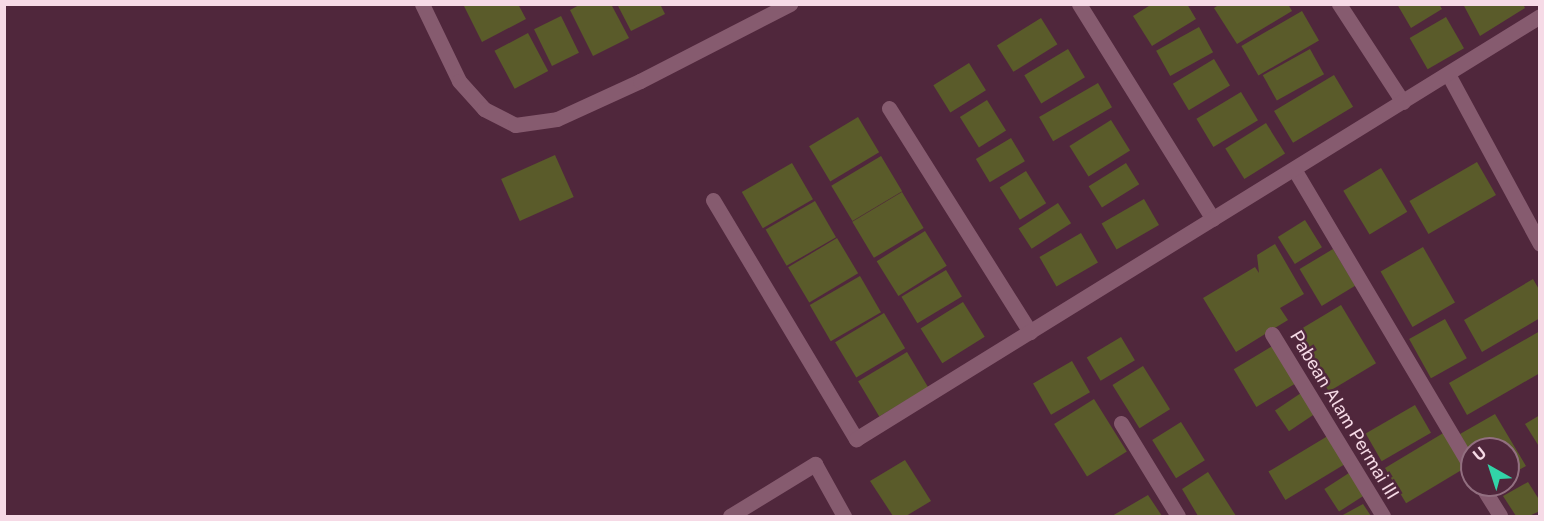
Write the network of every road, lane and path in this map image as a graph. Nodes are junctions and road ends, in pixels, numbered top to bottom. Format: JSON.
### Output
{"nodes":[{"id":1,"x":422,"y":4,"type":"edge"},
{"id":2,"x":790,"y":4,"type":"edge"},
{"id":3,"x":1079,"y":4,"type":"edge"},
{"id":4,"x":1339,"y":4,"type":"edge"},
{"id":5,"x":1539,"y":16,"type":"edge"},
{"id":6,"x":1448,"y":75,"type":"junction"},
{"id":7,"x":1403,"y":102,"type":"junction"},
{"id":8,"x":890,"y":108,"type":"dead end"},
{"id":9,"x":1294,"y":169,"type":"junction"},
{"id":10,"x":713,"y":200,"type":"dead end"},
{"id":11,"x":1213,"y":219,"type":"junction"},
{"id":12,"x":1539,"y":244,"type":"edge"},
{"id":13,"x":1030,"y":332,"type":"junction"},
{"id":14,"x":1272,"y":334,"type":"dead end"},
{"id":15,"x":1121,"y":423,"type":"dead end"},
{"id":16,"x":1460,"y":449,"type":"edge"},
{"id":17,"x":1488,"y":497,"type":"edge"},
{"id":18,"x":730,"y":516,"type":"edge"},
{"id":19,"x":844,"y":516,"type":"edge"},
{"id":20,"x":1178,"y":516,"type":"edge"},
{"id":21,"x":1383,"y":516,"type":"edge"},
{"id":22,"x":1500,"y":516,"type":"edge"}],
"edges":[{"from":1,"to":2,"type":"street"},
{"from":3,"to":11,"type":"street"},
{"from":4,"to":7,"type":"street"},
{"from":5,"to":6,"type":"street"},
{"from":6,"to":7,"type":"street"},
{"from":6,"to":12,"type":"street"},
{"from":7,"to":9,"type":"street"},
{"from":8,"to":13,"type":"street"},
{"from":9,"to":11,"type":"street"},
{"from":9,"to":16,"type":"street"},
{"from":10,"to":13,"type":"street"},
{"from":11,"to":13,"type":"street"},
{"from":14,"to":21,"type":"street","name":"Pabean Alam Permai III"},
{"from":15,"to":20,"type":"street"},
{"from":17,"to":22,"type":"street"},
{"from":18,"to":19,"type":"street"}]}
